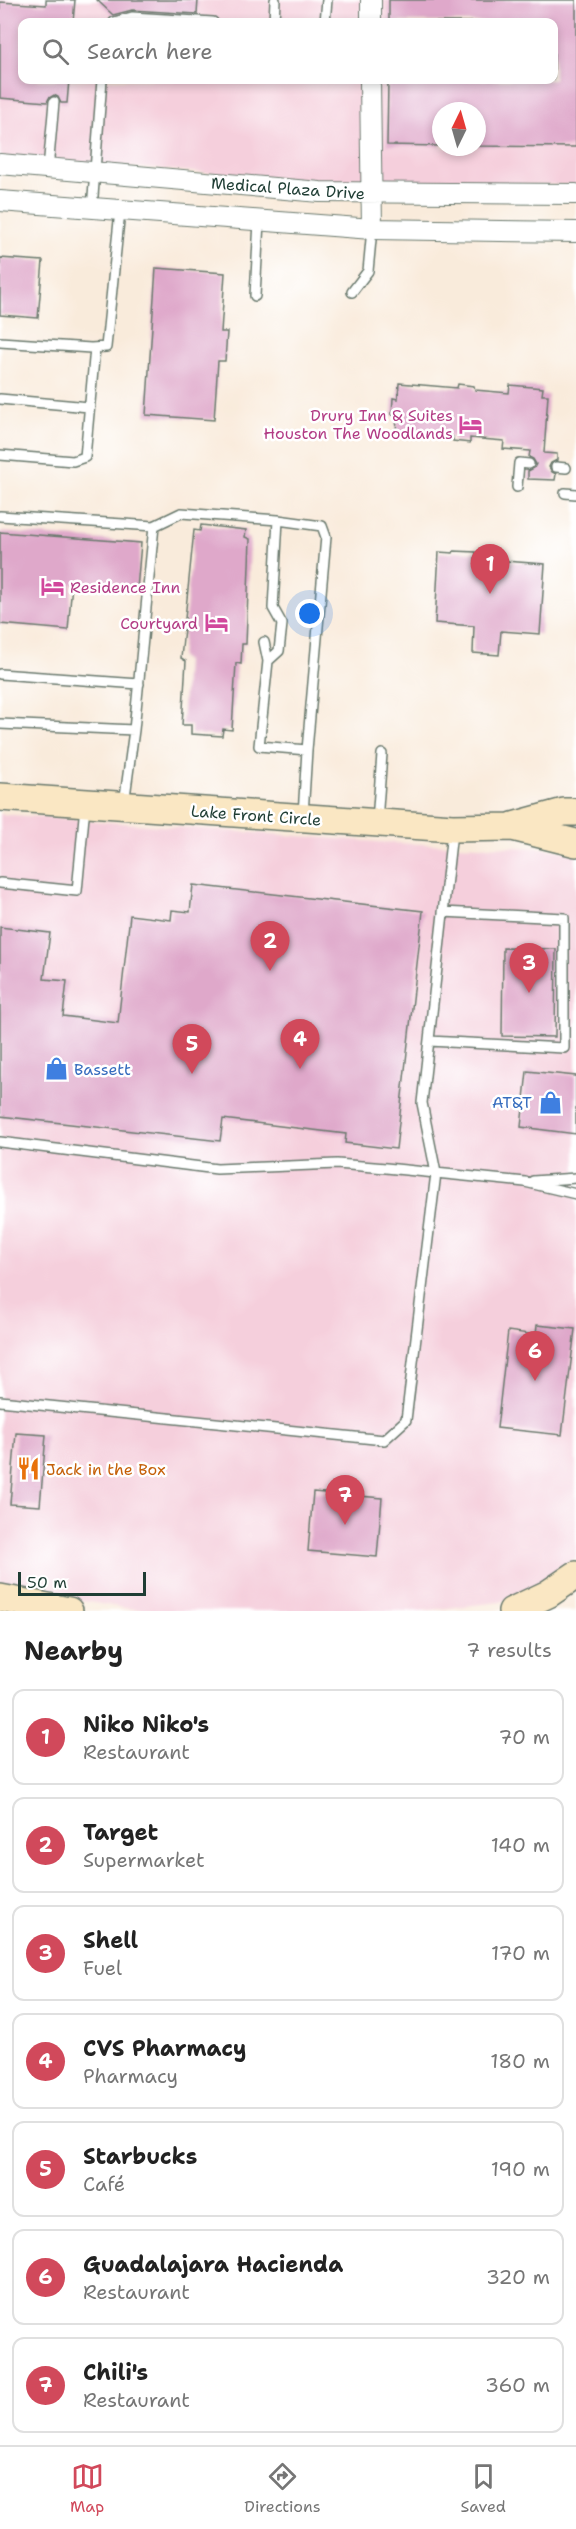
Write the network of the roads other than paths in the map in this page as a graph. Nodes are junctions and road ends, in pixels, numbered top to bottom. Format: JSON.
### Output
{"nodes":[{"id":1,"x":275,"y":0,"type":"edge"},
{"id":2,"x":327,"y":0,"type":"edge"},
{"id":3,"x":371,"y":0,"type":"edge"},
{"id":4,"x":128,"y":18,"type":"edge"},
{"id":5,"x":148,"y":18,"type":"edge"},
{"id":6,"x":274,"y":18,"type":"edge"},
{"id":7,"x":325,"y":18,"type":"edge"},
{"id":8,"x":371,"y":18,"type":"edge"},
{"id":9,"x":102,"y":84,"type":"edge"},
{"id":10,"x":370,"y":84,"type":"edge"},
{"id":11,"x":54,"y":102,"type":"dead end"},
{"id":12,"x":0,"y":164,"type":"edge"},
{"id":13,"x":48,"y":169,"type":"junction"},
{"id":14,"x":95,"y":173,"type":"junction"},
{"id":15,"x":373,"y":194,"type":"junction"},
{"id":16,"x":576,"y":194,"type":"edge"},
{"id":17,"x":0,"y":201,"type":"edge"},
{"id":18,"x":92,"y":209,"type":"junction"},
{"id":19,"x":120,"y":211,"type":"junction"},
{"id":20,"x":259,"y":221,"type":"junction"},
{"id":21,"x":372,"y":229,"type":"junction"},
{"id":22,"x":576,"y":232,"type":"edge"},
{"id":23,"x":352,"y":292,"type":"dead end"},
{"id":24,"x":255,"y":296,"type":"dead end"},
{"id":25,"x":0,"y":342,"type":"edge"},
{"id":26,"x":95,"y":348,"type":"junction"},
{"id":27,"x":0,"y":399,"type":"edge"},
{"id":28,"x":89,"y":407,"type":"junction"},
{"id":29,"x":0,"y":455,"type":"edge"},
{"id":30,"x":529,"y":464,"type":"dead end"},
{"id":31,"x":517,"y":487,"type":"dead end"},
{"id":32,"x":565,"y":493,"type":"dead end"},
{"id":33,"x":576,"y":494,"type":"edge"},
{"id":34,"x":0,"y":516,"type":"edge"},
{"id":35,"x":278,"y":520,"type":"junction"},
{"id":36,"x":154,"y":526,"type":"junction"},
{"id":37,"x":273,"y":608,"type":"junction"},
{"id":38,"x":267,"y":619,"type":"dead end"},
{"id":39,"x":264,"y":642,"type":"dead end"},
{"id":40,"x":268,"y":661,"type":"junction"},
{"id":41,"x":0,"y":674,"type":"edge"},
{"id":42,"x":138,"y":684,"type":"junction"},
{"id":43,"x":0,"y":724,"type":"edge"},
{"id":44,"x":134,"y":730,"type":"junction"},
{"id":45,"x":307,"y":750,"type":"junction"},
{"id":46,"x":382,"y":754,"type":"dead end"},
{"id":47,"x":0,"y":797,"type":"edge"},
{"id":48,"x":85,"y":804,"type":"junction"},
{"id":49,"x":124,"y":806,"type":"junction"},
{"id":50,"x":576,"y":812,"type":"edge"},
{"id":51,"x":303,"y":819,"type":"junction"},
{"id":52,"x":377,"y":823,"type":"junction"},
{"id":53,"x":512,"y":827,"type":"junction"},
{"id":54,"x":453,"y":828,"type":"junction"},
{"id":55,"x":576,"y":843,"type":"edge"},
{"id":56,"x":0,"y":883,"type":"edge"},
{"id":57,"x":443,"y":912,"type":"junction"},
{"id":58,"x":564,"y":1006,"type":"junction"},
{"id":59,"x":576,"y":1006,"type":"edge"},
{"id":60,"x":429,"y":1041,"type":"junction"},
{"id":61,"x":0,"y":1142,"type":"edge"},
{"id":62,"x":436,"y":1173,"type":"junction"},
{"id":63,"x":576,"y":1178,"type":"edge"},
{"id":64,"x":525,"y":1182,"type":"junction"},
{"id":65,"x":576,"y":1194,"type":"edge"},
{"id":66,"x":0,"y":1401,"type":"edge"},
{"id":67,"x":576,"y":1575,"type":"edge"},
{"id":68,"x":0,"y":1598,"type":"edge"},
{"id":69,"x":69,"y":1611,"type":"edge"},
{"id":70,"x":512,"y":1611,"type":"edge"}],
"edges":[{"from":1,"to":6,"type":"lane"},
{"from":2,"to":7,"type":"lane"},
{"from":3,"to":8,"type":"street"},
{"from":4,"to":5,"type":"lane"},
{"from":9,"to":14,"type":"lane"},
{"from":10,"to":15,"type":"street"},
{"from":11,"to":13,"type":"lane"},
{"from":12,"to":13,"type":"street","name":"Medical Plaza Drive"},
{"from":13,"to":14,"type":"street","name":"Medical Plaza Drive"},
{"from":14,"to":15,"type":"street","name":"Medical Plaza Drive"},
{"from":14,"to":18,"type":"lane"},
{"from":15,"to":16,"type":"street","name":"Medical Plaza Drive"},
{"from":15,"to":21,"type":"street"},
{"from":17,"to":18,"type":"street"},
{"from":18,"to":19,"type":"street"},
{"from":19,"to":20,"type":"street"},
{"from":19,"to":26,"type":"lane"},
{"from":20,"to":21,"type":"street"},
{"from":20,"to":24,"type":"lane"},
{"from":21,"to":22,"type":"street"},
{"from":21,"to":23,"type":"lane"},
{"from":25,"to":26,"type":"lane"},
{"from":26,"to":28,"type":"lane"},
{"from":27,"to":28,"type":"lane"},
{"from":28,"to":29,"type":"lane"},
{"from":30,"to":31,"type":"lane"},
{"from":32,"to":33,"type":"lane"},
{"from":34,"to":36,"type":"lane"},
{"from":35,"to":36,"type":"lane"},
{"from":35,"to":37,"type":"lane"},
{"from":35,"to":45,"type":"lane"},
{"from":36,"to":42,"type":"lane"},
{"from":37,"to":38,"type":"lane"},
{"from":37,"to":40,"type":"lane"},
{"from":39,"to":40,"type":"lane"},
{"from":40,"to":45,"type":"lane"},
{"from":41,"to":42,"type":"lane"},
{"from":42,"to":44,"type":"lane"},
{"from":43,"to":44,"type":"lane"},
{"from":44,"to":49,"type":"lane"},
{"from":45,"to":51,"type":"lane"},
{"from":46,"to":52,"type":"lane"},
{"from":47,"to":48,"type":"street","name":"Lake Front Circle"},
{"from":48,"to":49,"type":"street","name":"Lake Front Circle"},
{"from":48,"to":56,"type":"lane"},
{"from":49,"to":51,"type":"street","name":"Lake Front Circle"},
{"from":50,"to":53,"type":"street","name":"Lake Front Circle"},
{"from":51,"to":52,"type":"street","name":"Lake Front Circle"},
{"from":52,"to":54,"type":"street","name":"Lake Front Circle"},
{"from":53,"to":54,"type":"street","name":"Lake Front Circle"},
{"from":53,"to":55,"type":"street","name":"Lake Front Circle"},
{"from":54,"to":57,"type":"lane"},
{"from":57,"to":58,"type":"lane"},
{"from":57,"to":60,"type":"lane"},
{"from":58,"to":59,"type":"lane"},
{"from":58,"to":60,"type":"lane"},
{"from":60,"to":62,"type":"lane"},
{"from":61,"to":62,"type":"lane"},
{"from":62,"to":64,"type":"lane"},
{"from":62,"to":66,"type":"lane"},
{"from":63,"to":64,"type":"lane"},
{"from":64,"to":65,"type":"lane"},
{"from":67,"to":70,"type":"street"},
{"from":68,"to":69,"type":"street"}]}
